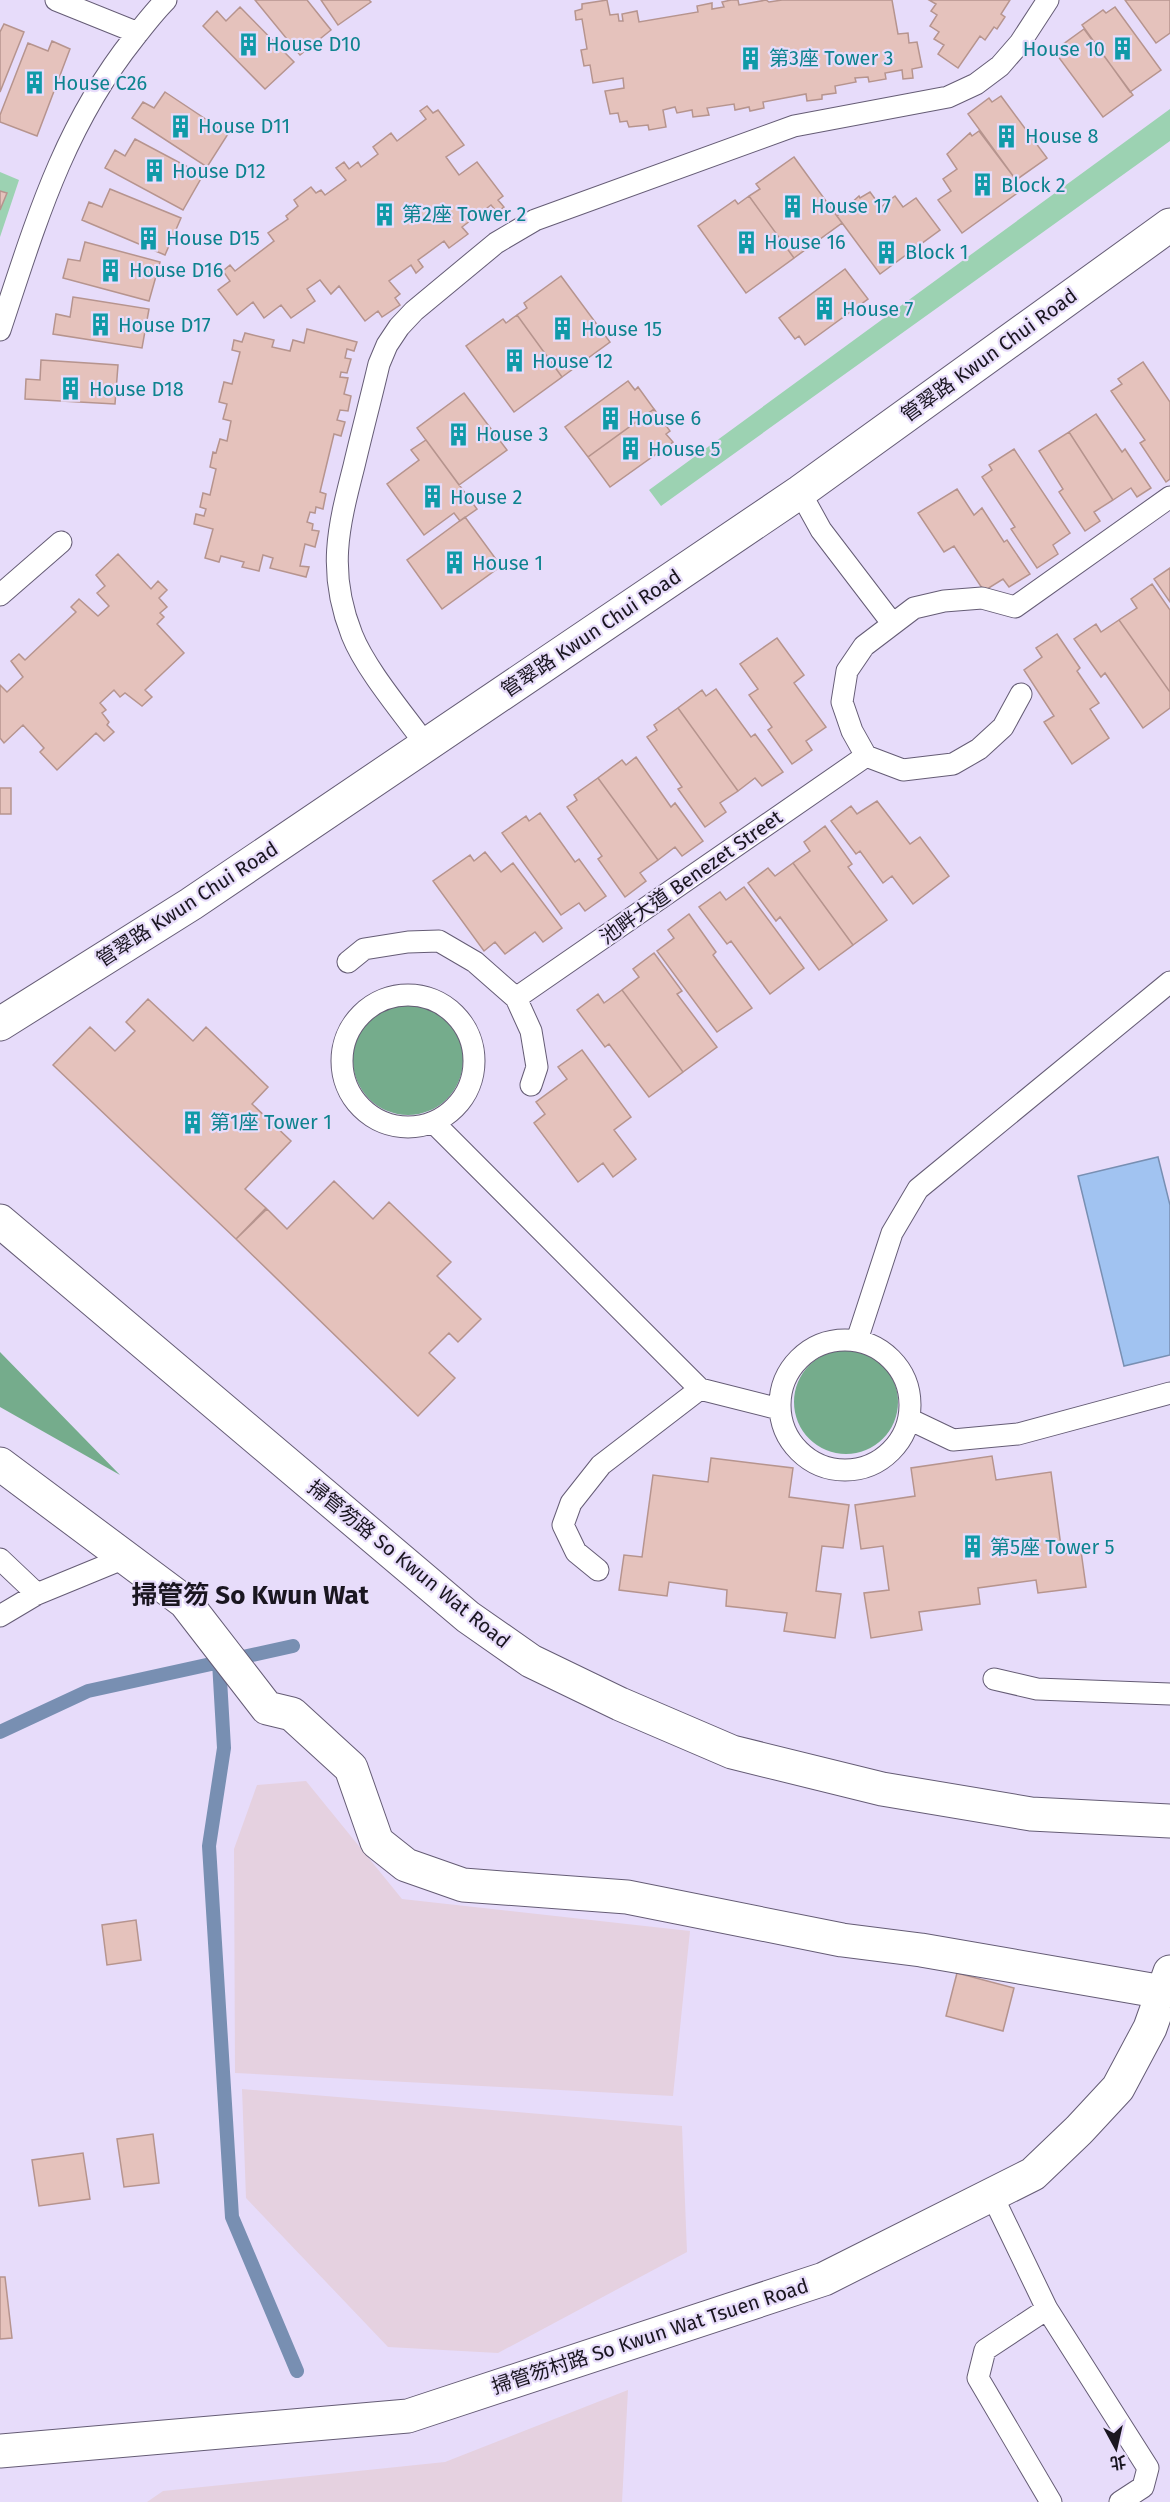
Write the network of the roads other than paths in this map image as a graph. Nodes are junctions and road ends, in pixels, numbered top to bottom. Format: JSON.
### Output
{"nodes":[{"id":1,"x":56,"y":0,"type":"edge"},
{"id":2,"x":166,"y":0,"type":"edge"},
{"id":3,"x":1048,"y":0,"type":"edge"},
{"id":4,"x":138,"y":33,"type":"junction"},
{"id":5,"x":1170,"y":225,"type":"edge"},
{"id":6,"x":0,"y":330,"type":"edge"},
{"id":7,"x":800,"y":492,"type":"junction"},
{"id":8,"x":1170,"y":497,"type":"edge"},
{"id":9,"x":61,"y":542,"type":"dead end"},
{"id":10,"x":0,"y":596,"type":"edge"},
{"id":11,"x":892,"y":623,"type":"junction"},
{"id":12,"x":1021,"y":694,"type":"dead end"},
{"id":13,"x":426,"y":745,"type":"junction"},
{"id":14,"x":866,"y":756,"type":"junction"},
{"id":15,"x":348,"y":962,"type":"dead end"},
{"id":16,"x":1170,"y":982,"type":"edge"},
{"id":17,"x":516,"y":998,"type":"junction"},
{"id":18,"x":0,"y":1024,"type":"edge"},
{"id":19,"x":531,"y":1085,"type":"dead end"},
{"id":20,"x":434,"y":1123,"type":"junction"},
{"id":21,"x":0,"y":1221,"type":"edge"},
{"id":22,"x":857,"y":1340,"type":"junction"},
{"id":23,"x":700,"y":1389,"type":"junction"},
{"id":24,"x":1170,"y":1393,"type":"edge"},
{"id":25,"x":778,"y":1409,"type":"junction"},
{"id":26,"x":909,"y":1419,"type":"junction"},
{"id":27,"x":0,"y":1464,"type":"edge"},
{"id":28,"x":127,"y":1557,"type":"junction"},
{"id":29,"x":0,"y":1559,"type":"edge"},
{"id":30,"x":598,"y":1570,"type":"dead end"},
{"id":31,"x":37,"y":1593,"type":"junction"},
{"id":32,"x":0,"y":1616,"type":"edge"},
{"id":33,"x":994,"y":1679,"type":"dead end"},
{"id":34,"x":1170,"y":1694,"type":"edge"},
{"id":35,"x":1170,"y":1821,"type":"edge"},
{"id":36,"x":1167,"y":1982,"type":"edge"},
{"id":37,"x":992,"y":2195,"type":"junction"},
{"id":38,"x":1047,"y":2309,"type":"junction"},
{"id":39,"x":0,"y":2451,"type":"edge"},
{"id":40,"x":1051,"y":2502,"type":"edge"},
{"id":41,"x":1120,"y":2502,"type":"edge"}],
"edges":[{"from":1,"to":4,"type":"lane"},
{"from":2,"to":4,"type":"lane"},
{"from":3,"to":13,"type":"lane"},
{"from":4,"to":6,"type":"lane"},
{"from":5,"to":7,"type":"street","name":"管翠路 Kwun Chui Road"},
{"from":7,"to":11,"type":"lane"},
{"from":7,"to":13,"type":"street","name":"管翠路 Kwun Chui Road"},
{"from":8,"to":11,"type":"lane"},
{"from":9,"to":10,"type":"lane"},
{"from":11,"to":14,"type":"lane"},
{"from":12,"to":14,"type":"lane"},
{"from":13,"to":18,"type":"street","name":"管翠路 Kwun Chui Road"},
{"from":14,"to":17,"type":"lane","name":"池畔大道 Benezet Street"},
{"from":15,"to":17,"type":"lane"},
{"from":16,"to":22,"type":"lane"},
{"from":17,"to":19,"type":"lane"},
{"from":20,"to":20,"type":"lane"},
{"from":20,"to":23,"type":"lane"},
{"from":21,"to":35,"type":"street","name":"掃管笏路 So Kwun Wat Road"},
{"from":22,"to":25,"type":"lane"},
{"from":22,"to":26,"type":"lane"},
{"from":23,"to":25,"type":"lane"},
{"from":23,"to":30,"type":"lane"},
{"from":24,"to":26,"type":"lane"},
{"from":25,"to":26,"type":"lane"},
{"from":27,"to":28,"type":"street"},
{"from":28,"to":31,"type":"lane"},
{"from":28,"to":36,"type":"street"},
{"from":29,"to":31,"type":"lane"},
{"from":31,"to":32,"type":"lane"},
{"from":33,"to":34,"type":"lane"},
{"from":36,"to":37,"type":"street","name":"掃管笏村路 So Kwun Wat Tsuen Road"},
{"from":37,"to":38,"type":"lane"},
{"from":37,"to":39,"type":"street","name":"掃管笏村路 So Kwun Wat Tsuen Road"},
{"from":38,"to":40,"type":"lane"},
{"from":38,"to":41,"type":"lane"}]}
